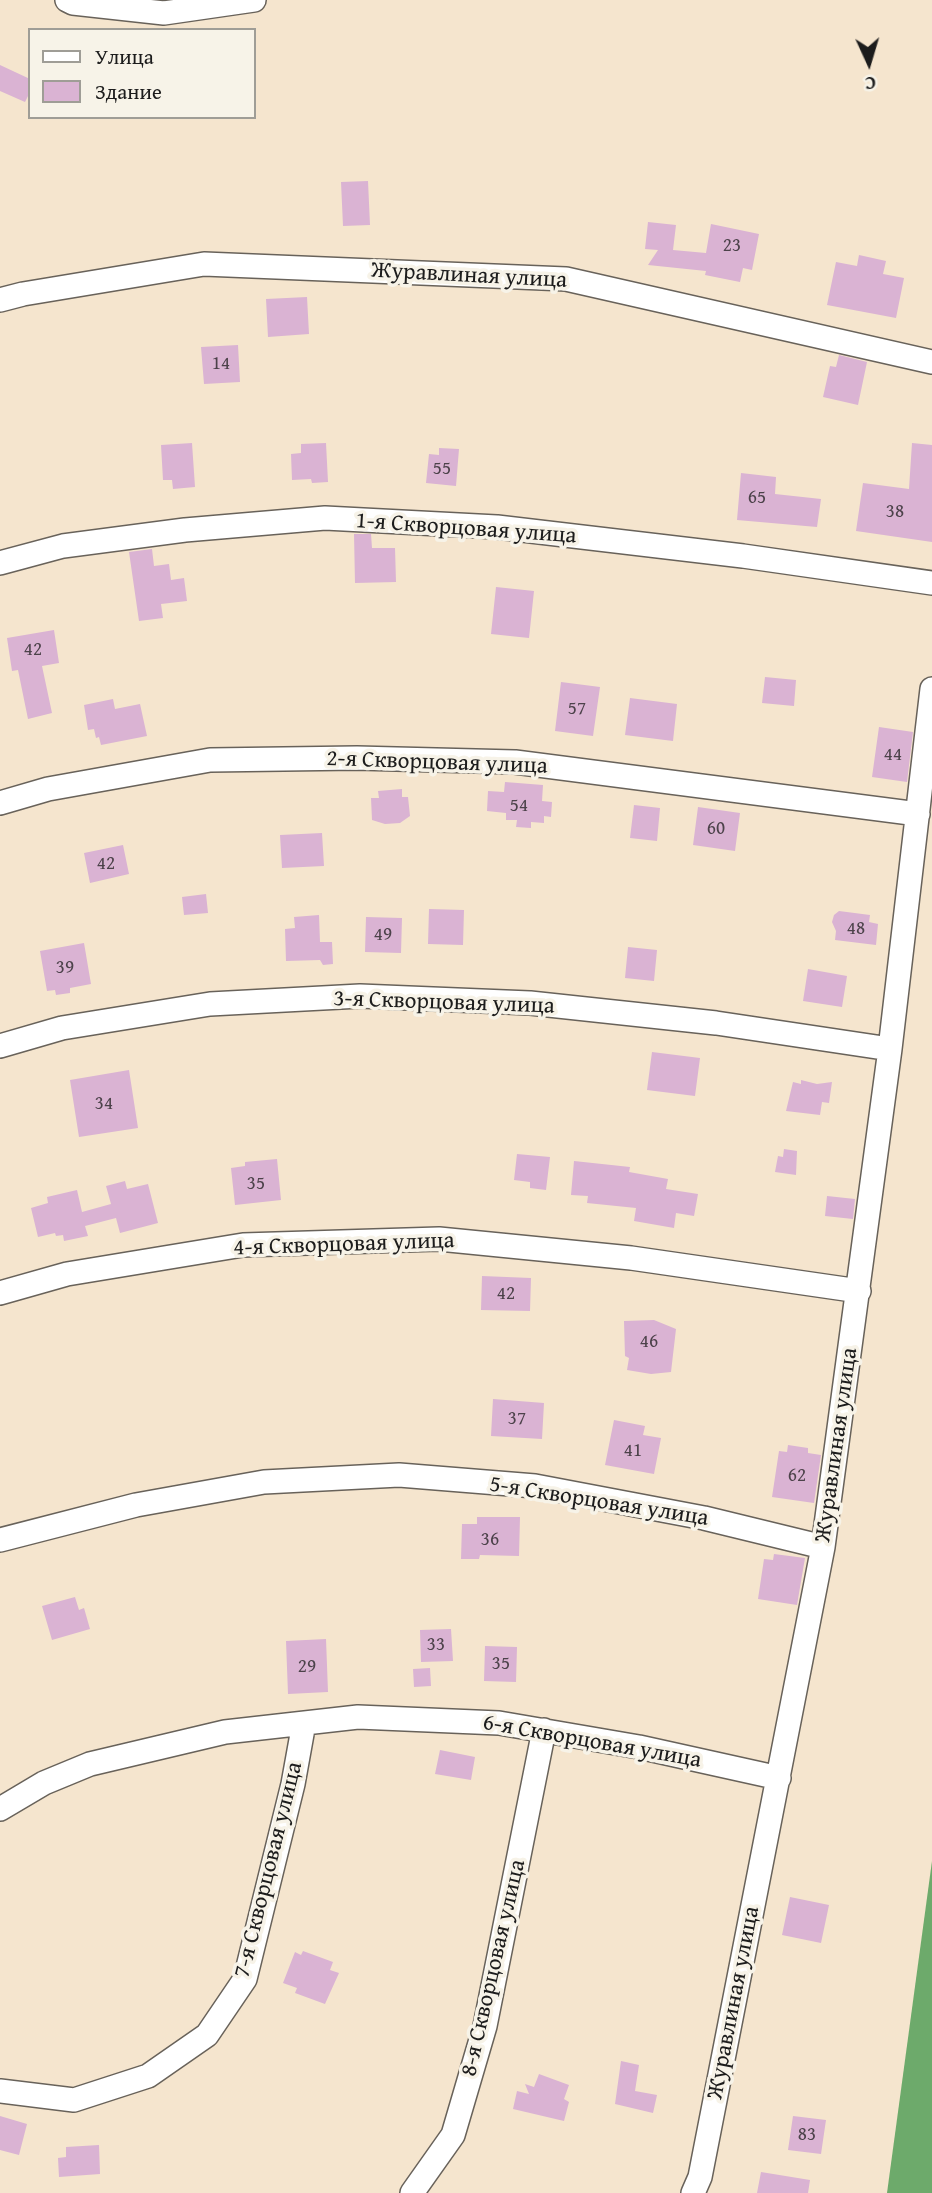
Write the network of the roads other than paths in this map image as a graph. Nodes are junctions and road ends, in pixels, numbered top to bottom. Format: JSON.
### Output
{"nodes":[{"id":1,"x":67,"y":0,"type":"edge"},
{"id":2,"x":254,"y":0,"type":"edge"},
{"id":3,"x":0,"y":300,"type":"edge"},
{"id":4,"x":932,"y":362,"type":"edge"},
{"id":5,"x":0,"y":563,"type":"edge"},
{"id":6,"x":932,"y":583,"type":"edge"},
{"id":7,"x":932,"y":689,"type":"edge"},
{"id":8,"x":0,"y":803,"type":"edge"},
{"id":9,"x":918,"y":814,"type":"junction"},
{"id":10,"x":0,"y":1046,"type":"edge"},
{"id":11,"x":890,"y":1049,"type":"junction"},
{"id":12,"x":859,"y":1291,"type":"junction"},
{"id":13,"x":0,"y":1293,"type":"edge"},
{"id":14,"x":0,"y":1540,"type":"edge"},
{"id":15,"x":823,"y":1547,"type":"junction"},
{"id":16,"x":304,"y":1723,"type":"junction"},
{"id":17,"x":544,"y":1730,"type":"junction"},
{"id":18,"x":779,"y":1778,"type":"junction"},
{"id":19,"x":0,"y":1809,"type":"edge"},
{"id":20,"x":0,"y":2091,"type":"edge"},
{"id":21,"x":697,"y":2188,"type":"edge"},
{"id":22,"x":412,"y":2193,"type":"edge"}],
"edges":[{"from":1,"to":2,"type":"street"},
{"from":3,"to":4,"type":"street","name":"Журавлиная улица"},
{"from":5,"to":6,"type":"street","name":"1-я Скворцовая улица"},
{"from":7,"to":9,"type":"street","name":"Журавлиная улица"},
{"from":8,"to":9,"type":"street","name":"2-я Скворцовая улица"},
{"from":9,"to":11,"type":"street","name":"Журавлиная улица"},
{"from":10,"to":11,"type":"street","name":"3-я Скворцовая улица"},
{"from":11,"to":12,"type":"street","name":"Журавлиная улица"},
{"from":12,"to":13,"type":"street","name":"4-я Скворцовая улица"},
{"from":12,"to":15,"type":"street","name":"Журавлиная улица"},
{"from":14,"to":15,"type":"street","name":"5-я Скворцовая улица"},
{"from":15,"to":18,"type":"street","name":"Журавлиная улица"},
{"from":16,"to":17,"type":"street","name":"6-я Скворцовая улица"},
{"from":16,"to":19,"type":"street","name":"6-я Скворцовая улица"},
{"from":16,"to":20,"type":"street","name":"7-я Скворцовая улица"},
{"from":17,"to":18,"type":"street","name":"6-я Скворцовая улица"},
{"from":17,"to":22,"type":"street","name":"8-я Скворцовая улица"},
{"from":18,"to":21,"type":"street","name":"Журавлиная улица"}]}
